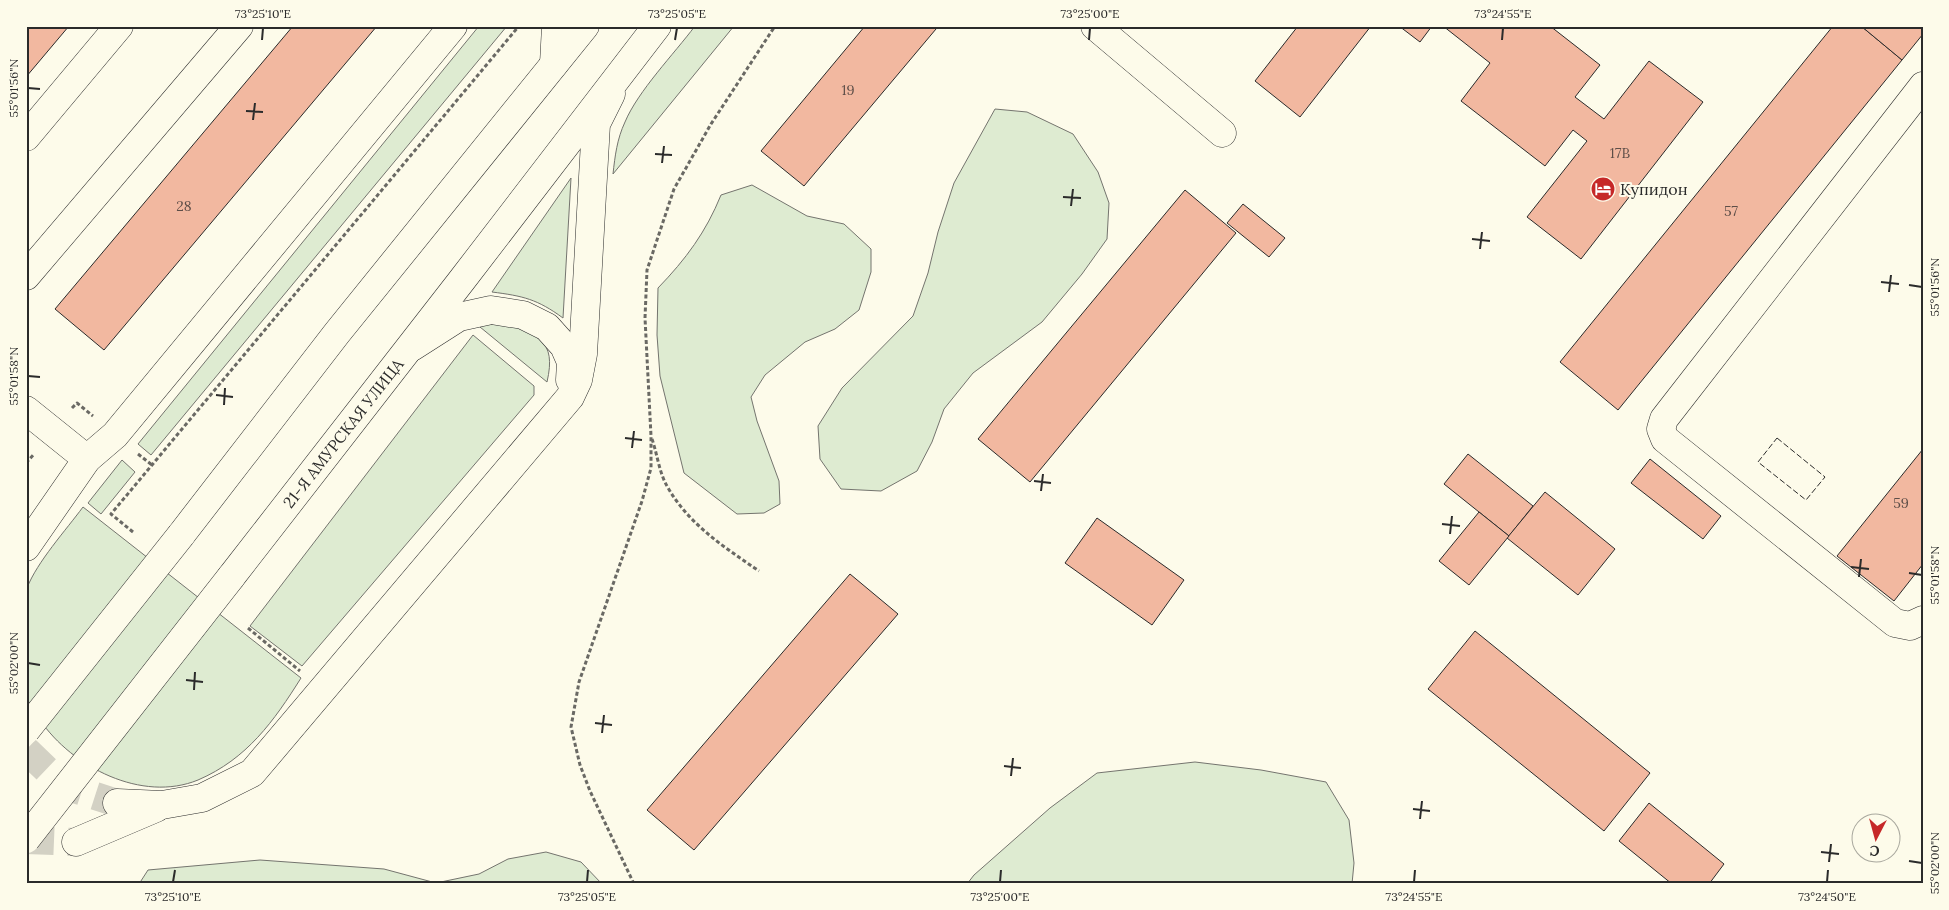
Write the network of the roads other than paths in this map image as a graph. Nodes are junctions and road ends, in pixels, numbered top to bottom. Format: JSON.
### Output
{"nodes":[{"id":1,"x":119,"y":26,"type":"edge"},
{"id":2,"x":239,"y":26,"type":"edge"},
{"id":3,"x":453,"y":26,"type":"edge"},
{"id":4,"x":556,"y":26,"type":"edge"},
{"id":5,"x":585,"y":26,"type":"edge"},
{"id":6,"x":657,"y":26,"type":"edge"},
{"id":7,"x":1095,"y":26,"type":"edge"},
{"id":8,"x":554,"y":64,"type":"junction"},
{"id":9,"x":624,"y":68,"type":"junction"},
{"id":10,"x":1923,"y":86,"type":"edge"},
{"id":11,"x":1222,"y":133,"type":"dead end"},
{"id":12,"x":26,"y":137,"type":"edge"},
{"id":13,"x":26,"y":276,"type":"edge"},
{"id":14,"x":409,"y":348,"type":"junction"},
{"id":15,"x":570,"y":397,"type":"junction"},
{"id":16,"x":26,"y":410,"type":"edge"},
{"id":17,"x":87,"y":459,"type":"junction"},
{"id":18,"x":26,"y":546,"type":"edge"},
{"id":19,"x":1923,"y":620,"type":"edge"},
{"id":20,"x":26,"y":730,"type":"edge"},
{"id":21,"x":117,"y":803,"type":"tunnel mouth"},
{"id":22,"x":162,"y":806,"type":"junction"},
{"id":23,"x":26,"y":839,"type":"edge"},
{"id":24,"x":76,"y":842,"type":"tunnel mouth"}],
"edges":[{"from":1,"to":12,"type":"street"},
{"from":2,"to":13,"type":"street"},
{"from":3,"to":17,"type":"street"},
{"from":4,"to":8,"type":"street"},
{"from":5,"to":8,"type":"street"},
{"from":6,"to":9,"type":"street","name":"21-Я АМУРСКАЯ УЛИЦА"},
{"from":7,"to":11,"type":"street"},
{"from":8,"to":20,"type":"street","bridge":true},
{"from":9,"to":14,"type":"street","name":"21-Я АМУРСКАЯ УЛИЦА"},
{"from":9,"to":15,"type":"street"},
{"from":10,"to":19,"type":"street"},
{"from":14,"to":15,"type":"street"},
{"from":14,"to":23,"type":"street","name":"21-Я АМУРСКАЯ УЛИЦА","bridge":true},
{"from":15,"to":22,"type":"street"},
{"from":16,"to":17,"type":"street"},
{"from":17,"to":18,"type":"street"},
{"from":21,"to":22,"type":"street"},
{"from":22,"to":24,"type":"street"}]}
